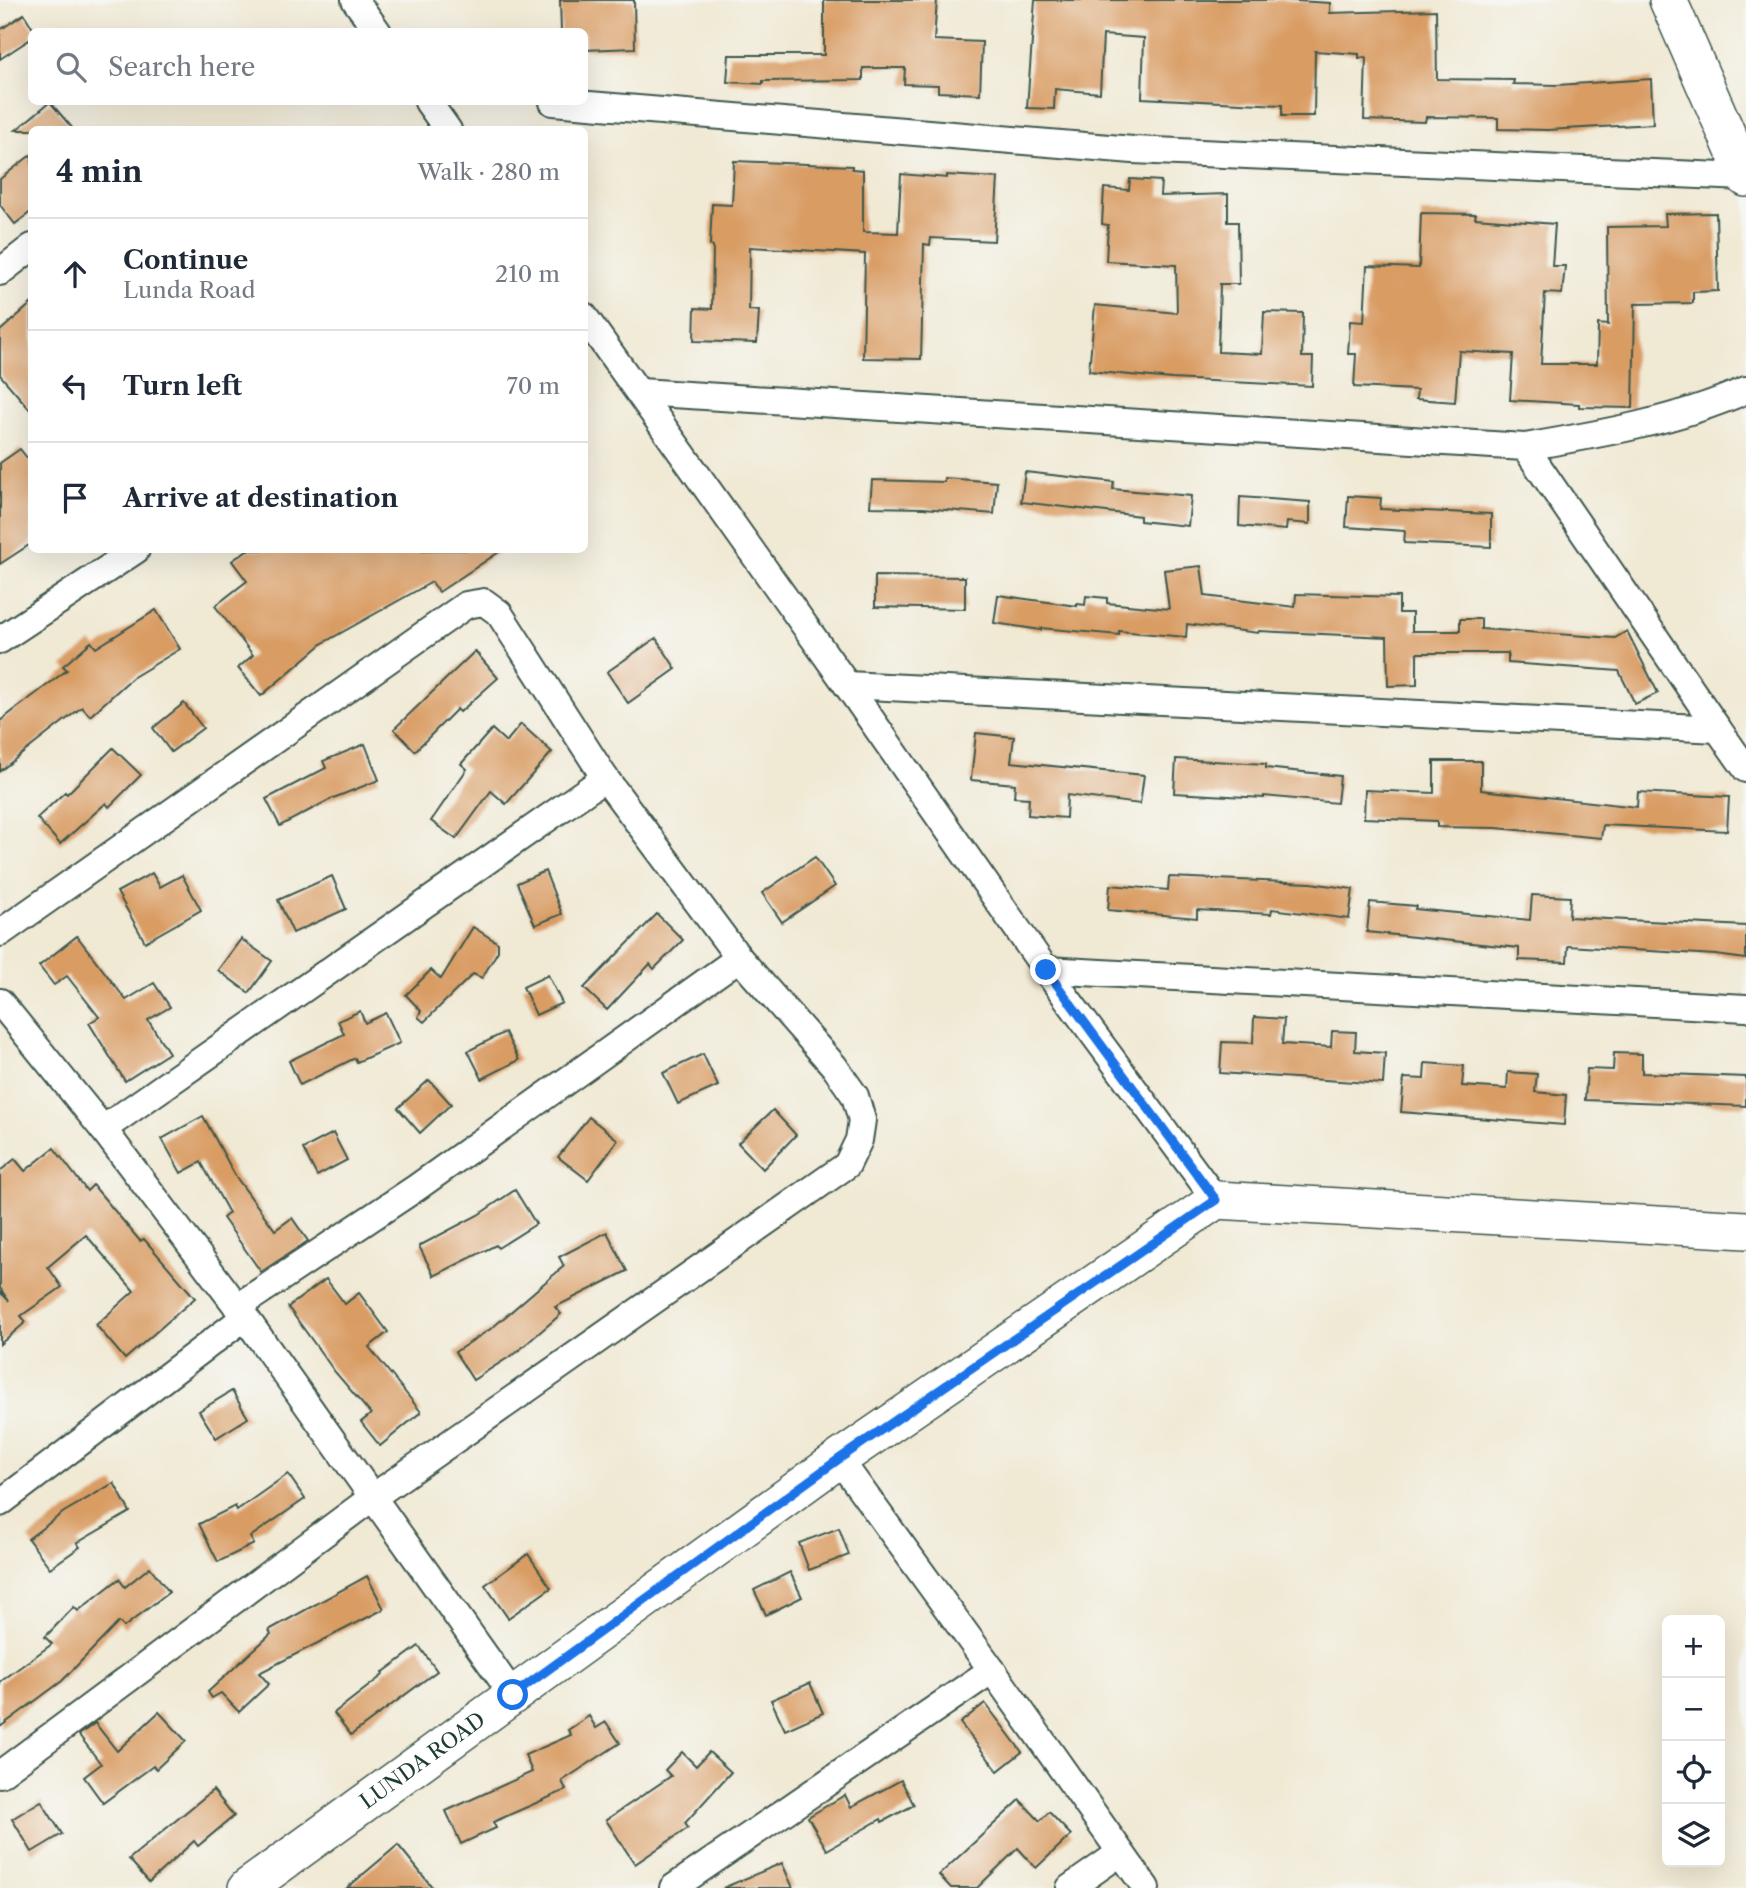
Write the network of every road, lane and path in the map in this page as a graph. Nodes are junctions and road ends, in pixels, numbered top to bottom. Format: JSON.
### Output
{"nodes":[{"id":1,"x":355,"y":0,"type":"edge"},
{"id":2,"x":1668,"y":0,"type":"edge"},
{"id":3,"x":374,"y":28,"type":"edge"},
{"id":4,"x":430,"y":105,"type":"edge"},
{"id":5,"x":588,"y":105,"type":"edge"},
{"id":6,"x":445,"y":126,"type":"edge"},
{"id":7,"x":1746,"y":177,"type":"edge"},
{"id":8,"x":28,"y":250,"type":"edge"},
{"id":9,"x":0,"y":272,"type":"edge"},
{"id":10,"x":588,"y":321,"type":"edge"},
{"id":11,"x":1746,"y":390,"type":"edge"},
{"id":12,"x":640,"y":392,"type":"junction"},
{"id":13,"x":1525,"y":447,"type":"junction"},
{"id":14,"x":131,"y":553,"type":"edge"},
{"id":15,"x":0,"y":640,"type":"edge"},
{"id":16,"x":847,"y":685,"type":"junction"},
{"id":17,"x":1718,"y":729,"type":"junction"},
{"id":18,"x":1746,"y":769,"type":"edge"},
{"id":19,"x":605,"y":778,"type":"junction"},
{"id":20,"x":0,"y":933,"type":"edge"},
{"id":21,"x":739,"y":958,"type":"junction"},
{"id":22,"x":1046,"y":970,"type":"junction"},
{"id":23,"x":0,"y":1003,"type":"edge"},
{"id":24,"x":1746,"y":1008,"type":"edge"},
{"id":25,"x":103,"y":1129,"type":"junction"},
{"id":26,"x":1216,"y":1200,"type":"junction"},
{"id":27,"x":1746,"y":1230,"type":"edge"},
{"id":28,"x":241,"y":1312,"type":"junction"},
{"id":29,"x":839,"y":1459,"type":"junction"},
{"id":30,"x":373,"y":1497,"type":"junction"},
{"id":31,"x":0,"y":1503,"type":"edge"},
{"id":32,"x":992,"y":1670,"type":"junction"},
{"id":33,"x":513,"y":1695,"type":"junction"},
{"id":34,"x":0,"y":1774,"type":"edge"},
{"id":35,"x":1120,"y":1853,"type":"junction"},
{"id":36,"x":247,"y":1888,"type":"edge"},
{"id":37,"x":673,"y":1888,"type":"edge"},
{"id":38,"x":1070,"y":1888,"type":"edge"},
{"id":39,"x":1146,"y":1888,"type":"edge"}],
"edges":[{"from":1,"to":3,"type":"street"},
{"from":2,"to":7,"type":"street"},
{"from":4,"to":6,"type":"street"},
{"from":5,"to":7,"type":"street"},
{"from":8,"to":9,"type":"street"},
{"from":10,"to":12,"type":"street"},
{"from":11,"to":13,"type":"street"},
{"from":12,"to":13,"type":"street"},
{"from":12,"to":16,"type":"street"},
{"from":13,"to":17,"type":"street"},
{"from":14,"to":15,"type":"street"},
{"from":16,"to":17,"type":"street"},
{"from":16,"to":22,"type":"street"},
{"from":17,"to":18,"type":"street"},
{"from":19,"to":20,"type":"street"},
{"from":19,"to":21,"type":"street"},
{"from":19,"to":25,"type":"street"},
{"from":21,"to":28,"type":"street"},
{"from":21,"to":30,"type":"street"},
{"from":22,"to":24,"type":"street"},
{"from":22,"to":26,"type":"street"},
{"from":23,"to":25,"type":"street"},
{"from":25,"to":28,"type":"street"},
{"from":26,"to":27,"type":"street"},
{"from":26,"to":29,"type":"street","name":"LUNDA ROAD"},
{"from":28,"to":30,"type":"street"},
{"from":28,"to":31,"type":"street"},
{"from":29,"to":32,"type":"street"},
{"from":29,"to":33,"type":"street","name":"LUNDA ROAD"},
{"from":30,"to":33,"type":"street"},
{"from":30,"to":34,"type":"street"},
{"from":32,"to":35,"type":"street"},
{"from":32,"to":37,"type":"street"},
{"from":33,"to":36,"type":"street","name":"LUNDA ROAD"},
{"from":35,"to":38,"type":"street"},
{"from":35,"to":39,"type":"street"}]}
